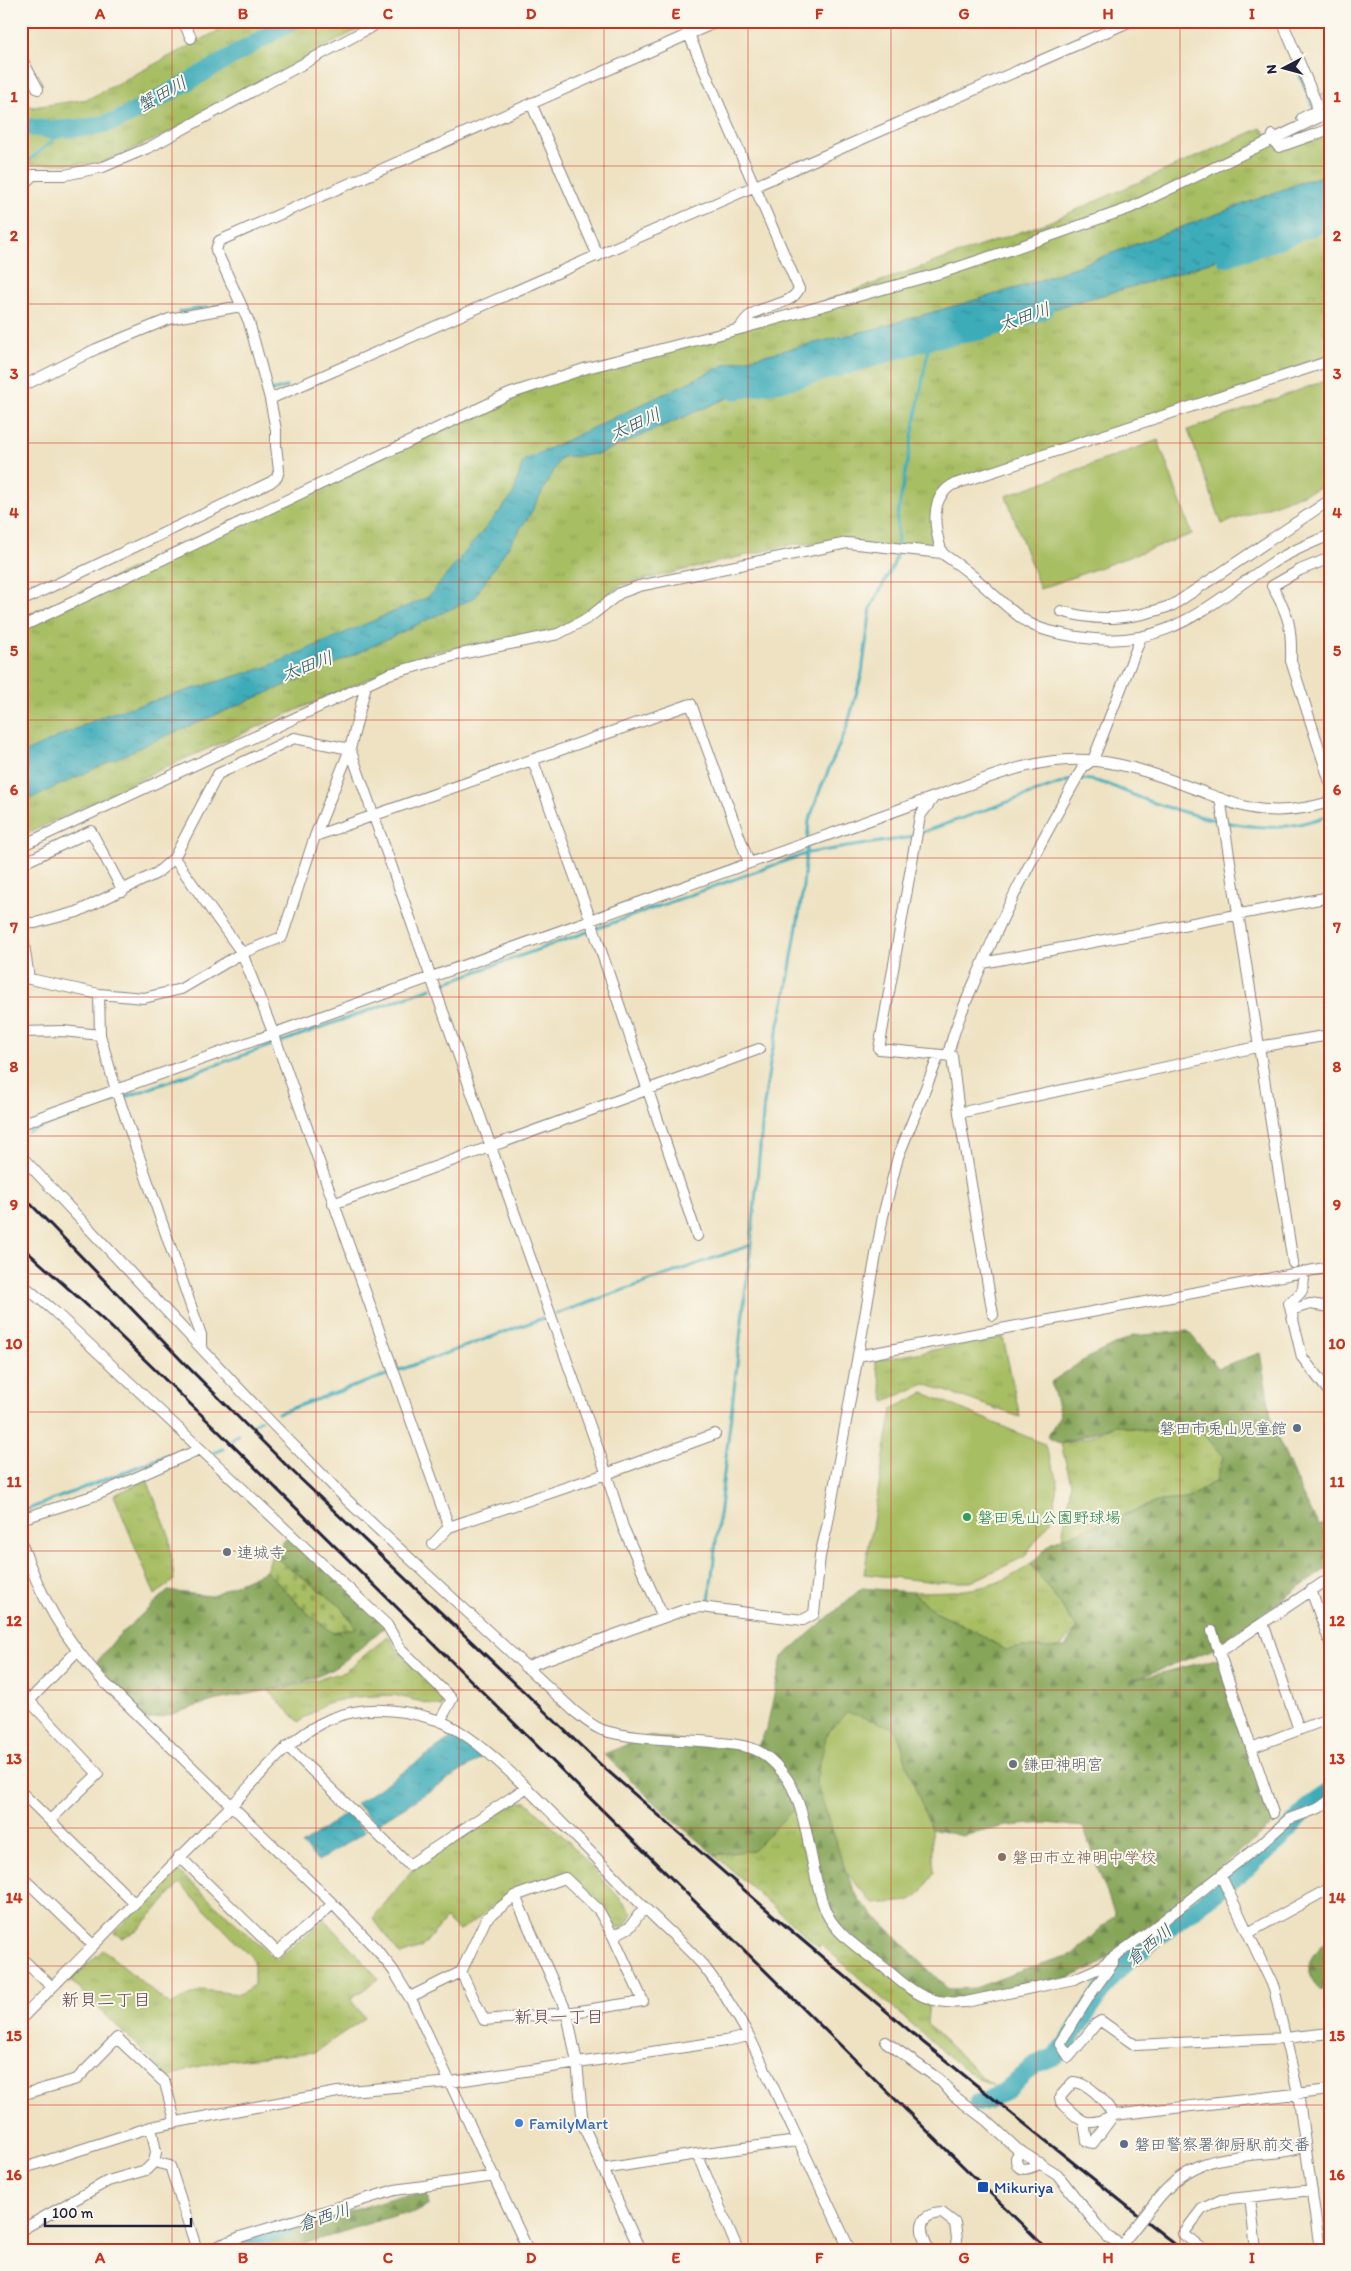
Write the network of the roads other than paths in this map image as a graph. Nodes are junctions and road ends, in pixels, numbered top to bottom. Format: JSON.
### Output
{"nodes":[{"id":1,"x":183,"y":21,"type":"edge"},
{"id":2,"x":382,"y":21,"type":"edge"},
{"id":3,"x":683,"y":21,"type":"edge"},
{"id":4,"x":719,"y":21,"type":"edge"},
{"id":5,"x":1131,"y":21,"type":"edge"},
{"id":6,"x":1282,"y":21,"type":"edge"},
{"id":7,"x":689,"y":35,"type":"junction"},
{"id":8,"x":192,"y":38,"type":"dead end"},
{"id":9,"x":21,"y":58,"type":"edge"},
{"id":10,"x":38,"y":89,"type":"dead end"},
{"id":11,"x":531,"y":104,"type":"junction"},
{"id":12,"x":1330,"y":112,"type":"edge"},
{"id":13,"x":1330,"y":129,"type":"edge"},
{"id":14,"x":1272,"y":139,"type":"junction"},
{"id":15,"x":21,"y":187,"type":"edge"},
{"id":16,"x":754,"y":188,"type":"junction"},
{"id":17,"x":598,"y":256,"type":"junction"},
{"id":18,"x":241,"y":306,"type":"junction"},
{"id":19,"x":740,"y":329,"type":"junction"},
{"id":20,"x":1330,"y":361,"type":"edge"},
{"id":21,"x":21,"y":387,"type":"edge"},
{"id":22,"x":270,"y":399,"type":"junction"},
{"id":23,"x":1330,"y":500,"type":"edge"},
{"id":24,"x":1330,"y":525,"type":"edge"},
{"id":25,"x":1330,"y":535,"type":"edge"},
{"id":26,"x":1325,"y":540,"type":"edge"},
{"id":27,"x":942,"y":553,"type":"junction"},
{"id":28,"x":1330,"y":558,"type":"edge"},
{"id":29,"x":21,"y":600,"type":"edge"},
{"id":30,"x":1061,"y":611,"type":"dead end"},
{"id":31,"x":21,"y":627,"type":"edge"},
{"id":32,"x":1141,"y":637,"type":"junction"},
{"id":33,"x":366,"y":685,"type":"junction"},
{"id":34,"x":350,"y":749,"type":"junction"},
{"id":35,"x":533,"y":760,"type":"junction"},
{"id":36,"x":1093,"y":760,"type":"junction"},
{"id":37,"x":1330,"y":782,"type":"edge"},
{"id":38,"x":934,"y":797,"type":"junction"},
{"id":39,"x":1220,"y":798,"type":"junction"},
{"id":40,"x":1330,"y":802,"type":"edge"},
{"id":41,"x":374,"y":816,"type":"junction"},
{"id":42,"x":315,"y":836,"type":"junction"},
{"id":43,"x":21,"y":846,"type":"edge"},
{"id":44,"x":174,"y":858,"type":"junction"},
{"id":45,"x":749,"y":863,"type":"junction"},
{"id":46,"x":21,"y":864,"type":"edge"},
{"id":47,"x":123,"y":891,"type":"junction"},
{"id":48,"x":1330,"y":898,"type":"edge"},
{"id":49,"x":1237,"y":914,"type":"junction"},
{"id":50,"x":591,"y":921,"type":"junction"},
{"id":51,"x":21,"y":923,"type":"edge"},
{"id":52,"x":242,"y":953,"type":"junction"},
{"id":53,"x":983,"y":963,"type":"junction"},
{"id":54,"x":25,"y":978,"type":"edge"},
{"id":55,"x":431,"y":978,"type":"junction"},
{"id":56,"x":99,"y":994,"type":"junction"},
{"id":57,"x":21,"y":1032,"type":"edge"},
{"id":58,"x":100,"y":1035,"type":"junction"},
{"id":59,"x":274,"y":1035,"type":"junction"},
{"id":60,"x":1330,"y":1035,"type":"edge"},
{"id":61,"x":1259,"y":1047,"type":"junction"},
{"id":62,"x":758,"y":1049,"type":"dead end"},
{"id":63,"x":943,"y":1056,"type":"junction"},
{"id":64,"x":116,"y":1090,"type":"junction"},
{"id":65,"x":648,"y":1091,"type":"junction"},
{"id":66,"x":959,"y":1113,"type":"junction"},
{"id":67,"x":21,"y":1124,"type":"edge"},
{"id":68,"x":492,"y":1147,"type":"junction"},
{"id":69,"x":21,"y":1156,"type":"edge"},
{"id":70,"x":333,"y":1204,"type":"junction"},
{"id":71,"x":698,"y":1236,"type":"dead end"},
{"id":72,"x":1293,"y":1264,"type":"dead end"},
{"id":73,"x":1330,"y":1267,"type":"edge"},
{"id":74,"x":1304,"y":1272,"type":"junction"},
{"id":75,"x":21,"y":1283,"type":"edge"},
{"id":76,"x":1330,"y":1307,"type":"edge"},
{"id":77,"x":1291,"y":1310,"type":"junction"},
{"id":78,"x":993,"y":1315,"type":"dead end"},
{"id":79,"x":201,"y":1348,"type":"junction"},
{"id":80,"x":858,"y":1356,"type":"junction"},
{"id":81,"x":1330,"y":1393,"type":"edge"},
{"id":82,"x":715,"y":1434,"type":"dead end"},
{"id":83,"x":200,"y":1449,"type":"junction"},
{"id":84,"x":606,"y":1474,"type":"junction"},
{"id":85,"x":21,"y":1519,"type":"edge"},
{"id":86,"x":449,"y":1527,"type":"junction"},
{"id":87,"x":21,"y":1542,"type":"edge"},
{"id":88,"x":434,"y":1544,"type":"dead end"},
{"id":89,"x":1330,"y":1578,"type":"edge"},
{"id":90,"x":1311,"y":1590,"type":"junction"},
{"id":91,"x":663,"y":1617,"type":"junction"},
{"id":92,"x":1263,"y":1623,"type":"junction"},
{"id":93,"x":1212,"y":1631,"type":"dead end"},
{"id":94,"x":1330,"y":1642,"type":"edge"},
{"id":95,"x":77,"y":1651,"type":"junction"},
{"id":96,"x":1218,"y":1653,"type":"junction"},
{"id":97,"x":524,"y":1667,"type":"junction"},
{"id":98,"x":21,"y":1692,"type":"edge"},
{"id":99,"x":25,"y":1705,"type":"edge"},
{"id":100,"x":1330,"y":1718,"type":"edge"},
{"id":101,"x":440,"y":1721,"type":"junction"},
{"id":102,"x":1298,"y":1730,"type":"junction"},
{"id":103,"x":287,"y":1746,"type":"junction"},
{"id":104,"x":1251,"y":1748,"type":"junction"},
{"id":105,"x":526,"y":1788,"type":"junction"},
{"id":106,"x":21,"y":1792,"type":"edge"},
{"id":107,"x":1330,"y":1800,"type":"edge"},
{"id":108,"x":232,"y":1806,"type":"junction"},
{"id":109,"x":1273,"y":1812,"type":"dead end"},
{"id":110,"x":50,"y":1820,"type":"junction"},
{"id":111,"x":179,"y":1856,"type":"junction"},
{"id":112,"x":21,"y":1876,"type":"edge"},
{"id":113,"x":1221,"y":1876,"type":"junction"},
{"id":114,"x":1330,"y":1888,"type":"edge"},
{"id":115,"x":515,"y":1896,"type":"junction"},
{"id":116,"x":134,"y":1903,"type":"junction"},
{"id":117,"x":333,"y":1904,"type":"junction"},
{"id":118,"x":646,"y":1909,"type":"junction"},
{"id":119,"x":1248,"y":1933,"type":"junction"},
{"id":120,"x":613,"y":1936,"type":"junction"},
{"id":121,"x":92,"y":1945,"type":"junction"},
{"id":122,"x":21,"y":1958,"type":"edge"},
{"id":123,"x":1113,"y":1959,"type":"junction"},
{"id":124,"x":461,"y":1972,"type":"junction"},
{"id":125,"x":52,"y":1987,"type":"junction"},
{"id":126,"x":410,"y":1997,"type":"junction"},
{"id":127,"x":567,"y":2013,"type":"junction"},
{"id":128,"x":21,"y":2019,"type":"edge"},
{"id":129,"x":1330,"y":2033,"type":"edge"},
{"id":130,"x":749,"y":2036,"type":"junction"},
{"id":131,"x":1285,"y":2038,"type":"junction"},
{"id":132,"x":886,"y":2042,"type":"dead end"},
{"id":133,"x":577,"y":2064,"type":"junction"},
{"id":134,"x":451,"y":2082,"type":"junction"},
{"id":135,"x":1330,"y":2090,"type":"edge"},
{"id":136,"x":1298,"y":2093,"type":"junction"},
{"id":137,"x":21,"y":2095,"type":"edge"},
{"id":138,"x":1114,"y":2115,"type":"junction"},
{"id":139,"x":175,"y":2121,"type":"junction"},
{"id":140,"x":1084,"y":2122,"type":"junction"},
{"id":141,"x":151,"y":2127,"type":"junction"},
{"id":142,"x":798,"y":2141,"type":"junction"},
{"id":143,"x":1305,"y":2146,"type":"junction"},
{"id":144,"x":1021,"y":2151,"type":"junction"},
{"id":145,"x":697,"y":2154,"type":"junction"},
{"id":146,"x":154,"y":2162,"type":"junction"},
{"id":147,"x":1041,"y":2163,"type":"junction"},
{"id":148,"x":21,"y":2169,"type":"edge"},
{"id":149,"x":603,"y":2169,"type":"junction"},
{"id":150,"x":494,"y":2176,"type":"junction"},
{"id":151,"x":1312,"y":2190,"type":"junction"},
{"id":152,"x":1250,"y":2197,"type":"junction"},
{"id":153,"x":21,"y":2230,"type":"edge"},
{"id":154,"x":1124,"y":2246,"type":"edge"},
{"id":155,"x":197,"y":2250,"type":"edge"},
{"id":156,"x":209,"y":2250,"type":"edge"},
{"id":157,"x":528,"y":2250,"type":"edge"},
{"id":158,"x":640,"y":2250,"type":"edge"},
{"id":159,"x":738,"y":2250,"type":"edge"},
{"id":160,"x":850,"y":2250,"type":"edge"},
{"id":161,"x":929,"y":2250,"type":"edge"},
{"id":162,"x":955,"y":2250,"type":"edge"},
{"id":163,"x":1204,"y":2250,"type":"edge"},
{"id":164,"x":1256,"y":2250,"type":"edge"},
{"id":165,"x":1320,"y":2250,"type":"edge"}],
"edges":[{"from":1,"to":8,"type":"street"},
{"from":2,"to":15,"type":"street"},
{"from":3,"to":7,"type":"street"},
{"from":4,"to":7,"type":"street"},
{"from":5,"to":16,"type":"street"},
{"from":6,"to":14,"type":"street"},
{"from":7,"to":11,"type":"street"},
{"from":7,"to":16,"type":"street"},
{"from":9,"to":10,"type":"street"},
{"from":11,"to":17,"type":"street"},
{"from":11,"to":18,"type":"street"},
{"from":12,"to":14,"type":"street"},
{"from":13,"to":14,"type":"street"},
{"from":14,"to":19,"type":"street"},
{"from":16,"to":17,"type":"street"},
{"from":16,"to":19,"type":"street"},
{"from":17,"to":22,"type":"street"},
{"from":18,"to":21,"type":"street"},
{"from":18,"to":22,"type":"street"},
{"from":19,"to":31,"type":"street"},
{"from":20,"to":27,"type":"street"},
{"from":22,"to":29,"type":"street"},
{"from":23,"to":30,"type":"street"},
{"from":24,"to":26,"type":"street"},
{"from":25,"to":26,"type":"street"},
{"from":26,"to":32,"type":"street"},
{"from":27,"to":32,"type":"street"},
{"from":27,"to":33,"type":"street"},
{"from":28,"to":37,"type":"street"},
{"from":32,"to":36,"type":"street"},
{"from":33,"to":34,"type":"street"},
{"from":33,"to":43,"type":"street"},
{"from":34,"to":41,"type":"street"},
{"from":34,"to":42,"type":"street"},
{"from":34,"to":44,"type":"street"},
{"from":35,"to":41,"type":"street"},
{"from":35,"to":45,"type":"street"},
{"from":35,"to":50,"type":"street"},
{"from":36,"to":38,"type":"street"},
{"from":36,"to":39,"type":"street"},
{"from":36,"to":53,"type":"street"},
{"from":38,"to":45,"type":"street"},
{"from":38,"to":63,"type":"street"},
{"from":39,"to":40,"type":"street"},
{"from":39,"to":49,"type":"street"},
{"from":41,"to":42,"type":"street"},
{"from":41,"to":55,"type":"street"},
{"from":42,"to":52,"type":"street"},
{"from":44,"to":47,"type":"street"},
{"from":44,"to":52,"type":"street"},
{"from":45,"to":50,"type":"street"},
{"from":46,"to":47,"type":"street"},
{"from":47,"to":51,"type":"street"},
{"from":48,"to":49,"type":"street"},
{"from":49,"to":53,"type":"street"},
{"from":49,"to":61,"type":"street"},
{"from":50,"to":55,"type":"street"},
{"from":50,"to":65,"type":"street"},
{"from":51,"to":54,"type":"street"},
{"from":52,"to":56,"type":"street"},
{"from":52,"to":59,"type":"street"},
{"from":53,"to":63,"type":"street"},
{"from":54,"to":56,"type":"street"},
{"from":55,"to":59,"type":"street"},
{"from":55,"to":68,"type":"street"},
{"from":56,"to":58,"type":"street"},
{"from":57,"to":58,"type":"street"},
{"from":58,"to":64,"type":"street"},
{"from":59,"to":64,"type":"street"},
{"from":59,"to":70,"type":"street"},
{"from":60,"to":61,"type":"street"},
{"from":61,"to":66,"type":"street"},
{"from":61,"to":72,"type":"street"},
{"from":62,"to":65,"type":"street"},
{"from":63,"to":66,"type":"street"},
{"from":63,"to":80,"type":"street"},
{"from":64,"to":67,"type":"street"},
{"from":64,"to":79,"type":"street"},
{"from":65,"to":68,"type":"street"},
{"from":65,"to":71,"type":"street"},
{"from":66,"to":78,"type":"street"},
{"from":68,"to":70,"type":"street"},
{"from":68,"to":84,"type":"street"},
{"from":69,"to":79,"type":"street"},
{"from":70,"to":86,"type":"street"},
{"from":73,"to":74,"type":"street"},
{"from":74,"to":77,"type":"street"},
{"from":74,"to":80,"type":"street"},
{"from":75,"to":83,"type":"street"},
{"from":76,"to":77,"type":"street"},
{"from":77,"to":81,"type":"street"},
{"from":79,"to":97,"type":"street"},
{"from":80,"to":91,"type":"street"},
{"from":82,"to":84,"type":"street"},
{"from":83,"to":85,"type":"street"},
{"from":83,"to":101,"type":"street"},
{"from":84,"to":86,"type":"street"},
{"from":84,"to":91,"type":"street"},
{"from":86,"to":88,"type":"street"},
{"from":87,"to":95,"type":"street"},
{"from":89,"to":90,"type":"street"},
{"from":90,"to":92,"type":"street"},
{"from":90,"to":94,"type":"street"},
{"from":91,"to":97,"type":"street"},
{"from":92,"to":96,"type":"street"},
{"from":92,"to":102,"type":"street"},
{"from":93,"to":96,"type":"street"},
{"from":95,"to":99,"type":"street"},
{"from":95,"to":108,"type":"street"},
{"from":96,"to":104,"type":"street"},
{"from":97,"to":123,"type":"street"},
{"from":98,"to":99,"type":"street"},
{"from":99,"to":110,"type":"street"},
{"from":100,"to":102,"type":"street"},
{"from":101,"to":103,"type":"street"},
{"from":101,"to":105,"type":"street"},
{"from":102,"to":104,"type":"street"},
{"from":103,"to":105,"type":"street"},
{"from":103,"to":108,"type":"street"},
{"from":104,"to":109,"type":"street"},
{"from":105,"to":118,"type":"street"},
{"from":106,"to":110,"type":"street"},
{"from":107,"to":113,"type":"street"},
{"from":108,"to":111,"type":"street"},
{"from":108,"to":117,"type":"street"},
{"from":110,"to":116,"type":"street"},
{"from":111,"to":116,"type":"street"},
{"from":111,"to":117,"type":"street"},
{"from":112,"to":121,"type":"street"},
{"from":113,"to":119,"type":"street"},
{"from":113,"to":123,"type":"street"},
{"from":114,"to":119,"type":"street"},
{"from":115,"to":120,"type":"street"},
{"from":115,"to":124,"type":"street"},
{"from":115,"to":127,"type":"street"},
{"from":116,"to":121,"type":"street"},
{"from":117,"to":126,"type":"street"},
{"from":118,"to":120,"type":"street"},
{"from":118,"to":130,"type":"street"},
{"from":119,"to":131,"type":"street"},
{"from":120,"to":127,"type":"street"},
{"from":121,"to":125,"type":"street"},
{"from":122,"to":125,"type":"street"},
{"from":123,"to":131,"type":"street"},
{"from":124,"to":126,"type":"street"},
{"from":124,"to":127,"type":"street"},
{"from":125,"to":128,"type":"street"},
{"from":126,"to":134,"type":"street"},
{"from":127,"to":133,"type":"street"},
{"from":129,"to":131,"type":"street"},
{"from":130,"to":133,"type":"street"},
{"from":130,"to":142,"type":"street"},
{"from":131,"to":136,"type":"street"},
{"from":132,"to":144,"type":"street"},
{"from":133,"to":134,"type":"street"},
{"from":133,"to":149,"type":"street"},
{"from":134,"to":139,"type":"street"},
{"from":134,"to":150,"type":"street"},
{"from":135,"to":136,"type":"street"},
{"from":136,"to":138,"type":"street"},
{"from":136,"to":143,"type":"street"},
{"from":137,"to":139,"type":"street"},
{"from":138,"to":140,"type":"street"},
{"from":138,"to":140,"type":"street"},
{"from":138,"to":140,"type":"street"},
{"from":139,"to":141,"type":"street"},
{"from":141,"to":146,"type":"street"},
{"from":141,"to":148,"type":"street"},
{"from":142,"to":145,"type":"street"},
{"from":142,"to":160,"type":"street"},
{"from":143,"to":151,"type":"street"},
{"from":143,"to":154,"type":"street","bridge":true},
{"from":144,"to":147,"type":"street"},
{"from":144,"to":147,"type":"street"},
{"from":145,"to":149,"type":"street"},
{"from":145,"to":159,"type":"street"},
{"from":146,"to":153,"type":"street"},
{"from":146,"to":155,"type":"street"},
{"from":147,"to":154,"type":"street"},
{"from":149,"to":158,"type":"street"},
{"from":150,"to":156,"type":"street"},
{"from":150,"to":157,"type":"street"},
{"from":151,"to":152,"type":"street"},
{"from":151,"to":165,"type":"street"},
{"from":152,"to":163,"type":"street"},
{"from":152,"to":164,"type":"street"},
{"from":161,"to":162,"type":"street"}]}
